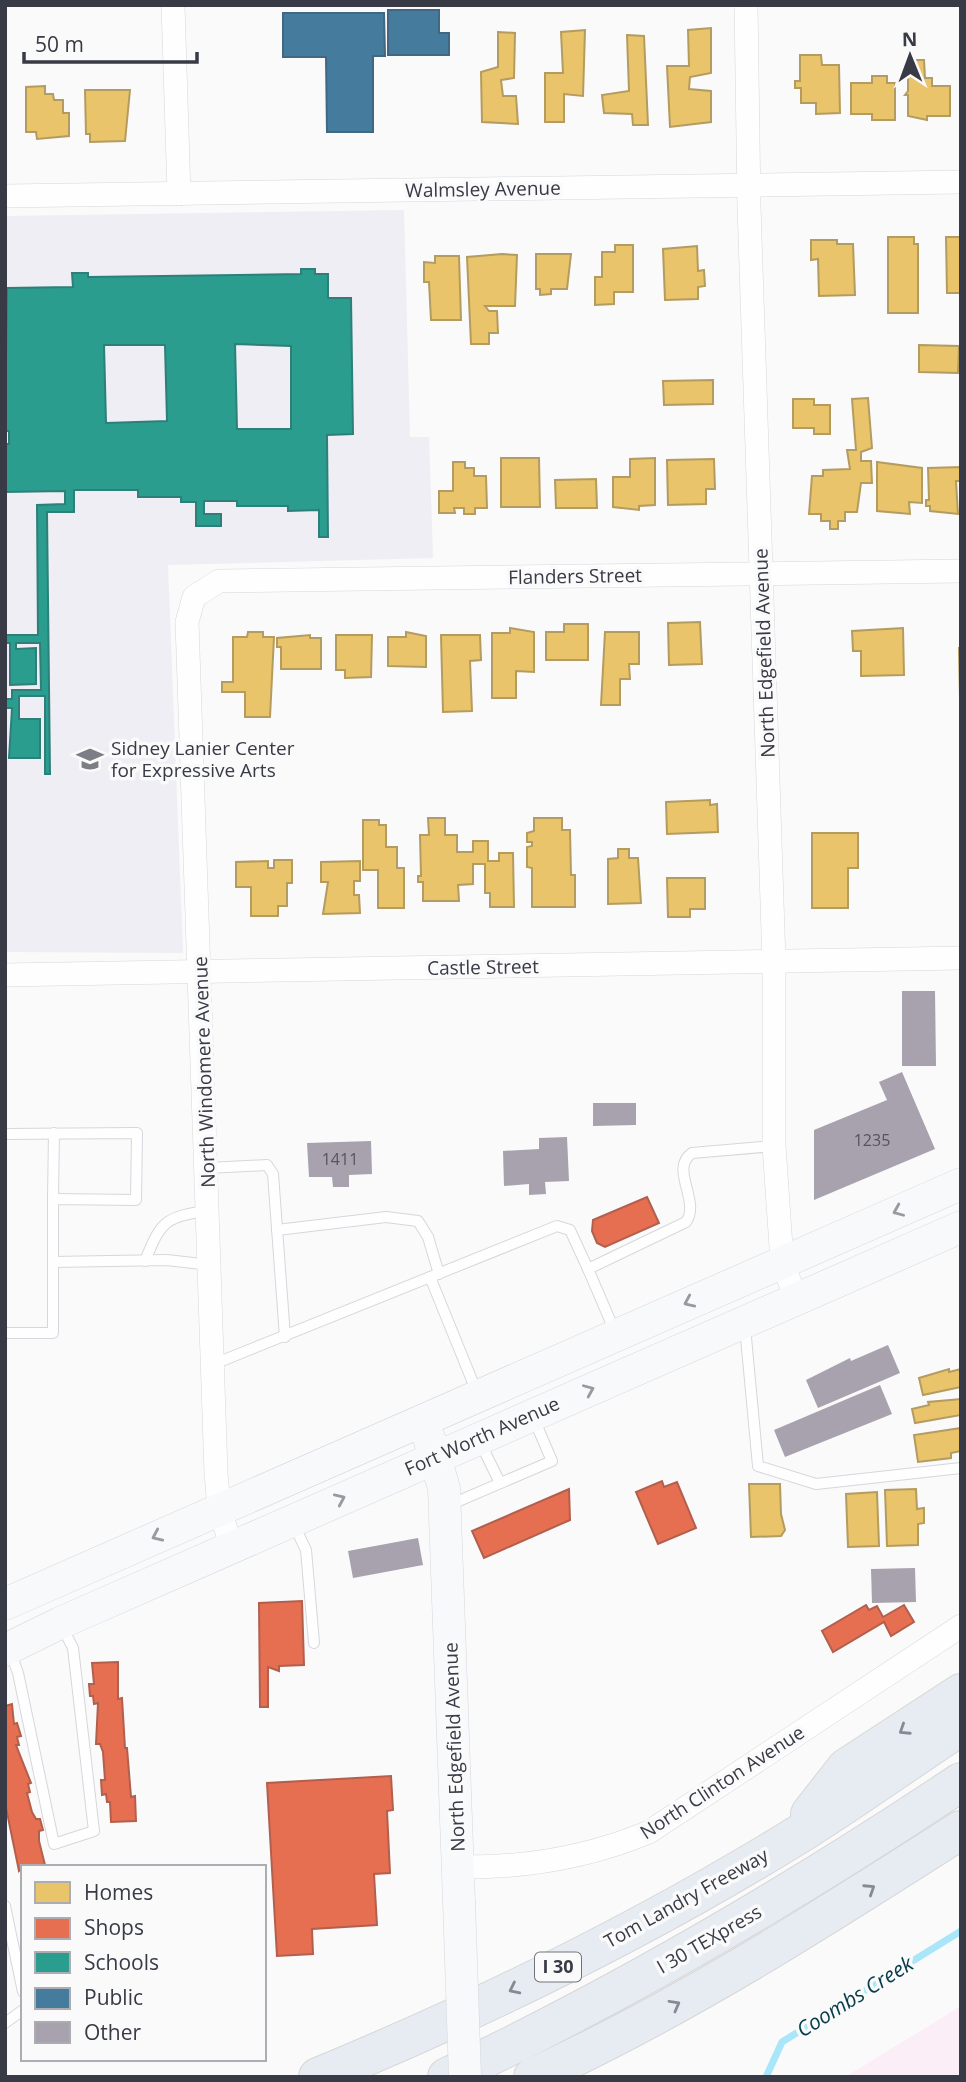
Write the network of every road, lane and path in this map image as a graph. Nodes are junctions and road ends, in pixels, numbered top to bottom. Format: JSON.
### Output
{"nodes":[{"id":1,"x":173,"y":5,"type":"edge"},
{"id":2,"x":746,"y":5,"type":"edge"},
{"id":3,"x":961,"y":182,"type":"edge"},
{"id":4,"x":749,"y":184,"type":"junction"},
{"id":5,"x":179,"y":194,"type":"junction"},
{"id":6,"x":5,"y":196,"type":"edge"},
{"id":7,"x":961,"y":571,"type":"edge"},
{"id":8,"x":762,"y":574,"type":"junction"},
{"id":9,"x":194,"y":597,"type":"joint"},
{"id":10,"x":961,"y":958,"type":"edge"},
{"id":11,"x":774,"y":962,"type":"junction"},
{"id":12,"x":200,"y":971,"type":"junction"},
{"id":13,"x":5,"y":975,"type":"edge"},
{"id":14,"x":5,"y":1133,"type":"edge"},
{"id":15,"x":54,"y":1133,"type":"junction"},
{"id":16,"x":774,"y":1146,"type":"junction"},
{"id":17,"x":208,"y":1168,"type":"junction"},
{"id":18,"x":961,"y":1184,"type":"edge"},
{"id":19,"x":54,"y":1199,"type":"junction"},
{"id":20,"x":209,"y":1210,"type":"junction"},
{"id":21,"x":961,"y":1227,"type":"edge"},
{"id":22,"x":277,"y":1230,"type":"junction"},
{"id":23,"x":145,"y":1261,"type":"junction"},
{"id":24,"x":782,"y":1261,"type":"junction"},
{"id":25,"x":53,"y":1262,"type":"junction"},
{"id":26,"x":210,"y":1265,"type":"junction"},
{"id":27,"x":587,"y":1269,"type":"junction"},
{"id":28,"x":435,"y":1276,"type":"junction"},
{"id":29,"x":796,"y":1299,"type":"junction"},
{"id":30,"x":745,"y":1320,"type":"junction"},
{"id":31,"x":5,"y":1333,"type":"edge"},
{"id":32,"x":616,"y":1334,"type":"junction"},
{"id":33,"x":285,"y":1337,"type":"junction"},
{"id":34,"x":214,"y":1364,"type":"junction"},
{"id":35,"x":478,"y":1396,"type":"junction"},
{"id":36,"x":531,"y":1415,"type":"junction"},
{"id":37,"x":421,"y":1421,"type":"junction"},
{"id":38,"x":478,"y":1438,"type":"junction"},
{"id":39,"x":437,"y":1456,"type":"junction"},
{"id":40,"x":961,"y":1468,"type":"edge"},
{"id":41,"x":500,"y":1483,"type":"junction"},
{"id":42,"x":445,"y":1507,"type":"junction"},
{"id":43,"x":219,"y":1508,"type":"junction"},
{"id":44,"x":292,"y":1520,"type":"junction"},
{"id":45,"x":232,"y":1547,"type":"junction"},
{"id":46,"x":5,"y":1604,"type":"edge"},
{"id":47,"x":60,"y":1623,"type":"junction"},
{"id":48,"x":961,"y":1626,"type":"edge"},
{"id":49,"x":314,"y":1643,"type":"dead end"},
{"id":50,"x":6,"y":1647,"type":"edge"},
{"id":51,"x":961,"y":1693,"type":"edge"},
{"id":52,"x":961,"y":1726,"type":"edge"},
{"id":53,"x":961,"y":1782,"type":"edge"},
{"id":54,"x":961,"y":1830,"type":"edge"},
{"id":55,"x":789,"y":1840,"type":"junction"},
{"id":56,"x":458,"y":1867,"type":"junction"},
{"id":57,"x":5,"y":1906,"type":"edge"},
{"id":58,"x":21,"y":1982,"type":"edge"},
{"id":59,"x":21,"y":2011,"type":"edge"},
{"id":60,"x":5,"y":2023,"type":"edge"},
{"id":61,"x":616,"y":2039,"type":"junction"},
{"id":62,"x":318,"y":2077,"type":"edge"},
{"id":63,"x":447,"y":2077,"type":"edge"},
{"id":64,"x":465,"y":2077,"type":"edge"},
{"id":65,"x":533,"y":2077,"type":"edge"},
{"id":66,"x":601,"y":2077,"type":"edge"}],
"edges":[{"from":1,"to":5,"type":"street"},
{"from":2,"to":4,"type":"street","name":"North Edgefield Avenue"},
{"from":3,"to":4,"type":"street","name":"Walmsley Avenue"},
{"from":4,"to":5,"type":"street","name":"Walmsley Avenue"},
{"from":4,"to":8,"type":"street","name":"North Edgefield Avenue"},
{"from":5,"to":6,"type":"street","name":"Walmsley Avenue"},
{"from":7,"to":8,"type":"street","name":"Flanders Street"},
{"from":8,"to":9,"type":"street","name":"Flanders Street"},
{"from":8,"to":11,"type":"street","name":"North Edgefield Avenue"},
{"from":9,"to":12,"type":"street","name":"North Windomere Avenue"},
{"from":10,"to":11,"type":"street","name":"Castle Street"},
{"from":11,"to":12,"type":"street","name":"Castle Street"},
{"from":11,"to":16,"type":"street","name":"North Edgefield Avenue"},
{"from":12,"to":13,"type":"street","name":"Castle Street"},
{"from":12,"to":17,"type":"street","name":"North Windomere Avenue"},
{"from":14,"to":15,"type":"lane"},
{"from":15,"to":19,"type":"lane"},
{"from":15,"to":19,"type":"lane"},
{"from":16,"to":24,"type":"street","name":"North Edgefield Avenue"},
{"from":16,"to":27,"type":"lane"},
{"from":17,"to":20,"type":"street","name":"North Windomere Avenue"},
{"from":17,"to":22,"type":"lane"},
{"from":18,"to":24,"type":"main road","name":"Fort Worth Avenue","one_way":true},
{"from":19,"to":25,"type":"lane"},
{"from":20,"to":23,"type":"lane"},
{"from":20,"to":26,"type":"street","name":"North Windomere Avenue"},
{"from":21,"to":29,"type":"main road","name":"Fort Worth Avenue"},
{"from":22,"to":28,"type":"lane"},
{"from":22,"to":33,"type":"lane"},
{"from":23,"to":25,"type":"lane"},
{"from":23,"to":26,"type":"lane"},
{"from":24,"to":29,"type":"street","name":"North Edgefield Avenue"},
{"from":24,"to":32,"type":"main road","name":"Fort Worth Avenue","one_way":true},
{"from":25,"to":31,"type":"lane"},
{"from":26,"to":34,"type":"street","name":"North Windomere Avenue"},
{"from":27,"to":28,"type":"lane"},
{"from":27,"to":32,"type":"lane"},
{"from":28,"to":33,"type":"lane"},
{"from":28,"to":35,"type":"lane"},
{"from":29,"to":30,"type":"main road","name":"Fort Worth Avenue"},
{"from":36,"to":30,"type":"main road","name":"Fort Worth Avenue","one_way":true},
{"from":30,"to":40,"type":"lane"},
{"from":32,"to":35,"type":"main road","name":"Fort Worth Avenue"},
{"from":33,"to":34,"type":"lane"},
{"from":34,"to":43,"type":"street","name":"North Windomere Avenue"},
{"from":35,"to":37,"type":"main road","name":"Fort Worth Avenue"},
{"from":36,"to":38,"type":"main road","name":"Fort Worth Avenue"},
{"from":36,"to":41,"type":"lane"},
{"from":37,"to":39,"type":"main road","name":"North Edgefield Avenue"},
{"from":37,"to":43,"type":"main road","name":"Fort Worth Avenue"},
{"from":38,"to":39,"type":"main road","name":"Fort Worth Avenue"},
{"from":38,"to":41,"type":"lane"},
{"from":39,"to":42,"type":"main road","name":"North Edgefield Avenue"},
{"from":44,"to":39,"type":"main road","name":"Fort Worth Avenue","one_way":true},
{"from":41,"to":42,"type":"lane"},
{"from":42,"to":56,"type":"main road","name":"North Edgefield Avenue"},
{"from":43,"to":45,"type":"street","name":"North Windomere Avenue"},
{"from":43,"to":46,"type":"main road","name":"Fort Worth Avenue","one_way":true},
{"from":44,"to":45,"type":"main road","name":"Fort Worth Avenue"},
{"from":44,"to":49,"type":"lane"},
{"from":45,"to":47,"type":"main road","name":"Fort Worth Avenue"},
{"from":47,"to":50,"type":"main road","name":"Fort Worth Avenue"},
{"from":47,"to":50,"type":"lane"},
{"from":48,"to":56,"type":"street","name":"North Clinton Avenue"},
{"from":51,"to":55,"type":"highway","one_way":true},
{"from":52,"to":55,"type":"highway","name":"Tom Landry Freeway","number":"I 30"},
{"from":53,"to":63,"type":"highway","name":"I 30 TEXpress"},
{"from":61,"to":54,"type":"highway","one_way":true},
{"from":55,"to":62,"type":"highway","name":"Tom Landry Freeway","number":"I 30","one_way":true},
{"from":56,"to":64,"type":"main road","name":"North Edgefield Avenue","bridge":true},
{"from":57,"to":58,"type":"lane"},
{"from":59,"to":60,"type":"lane"},
{"from":61,"to":65,"type":"highway"},
{"from":61,"to":66,"type":"highway"}]}
